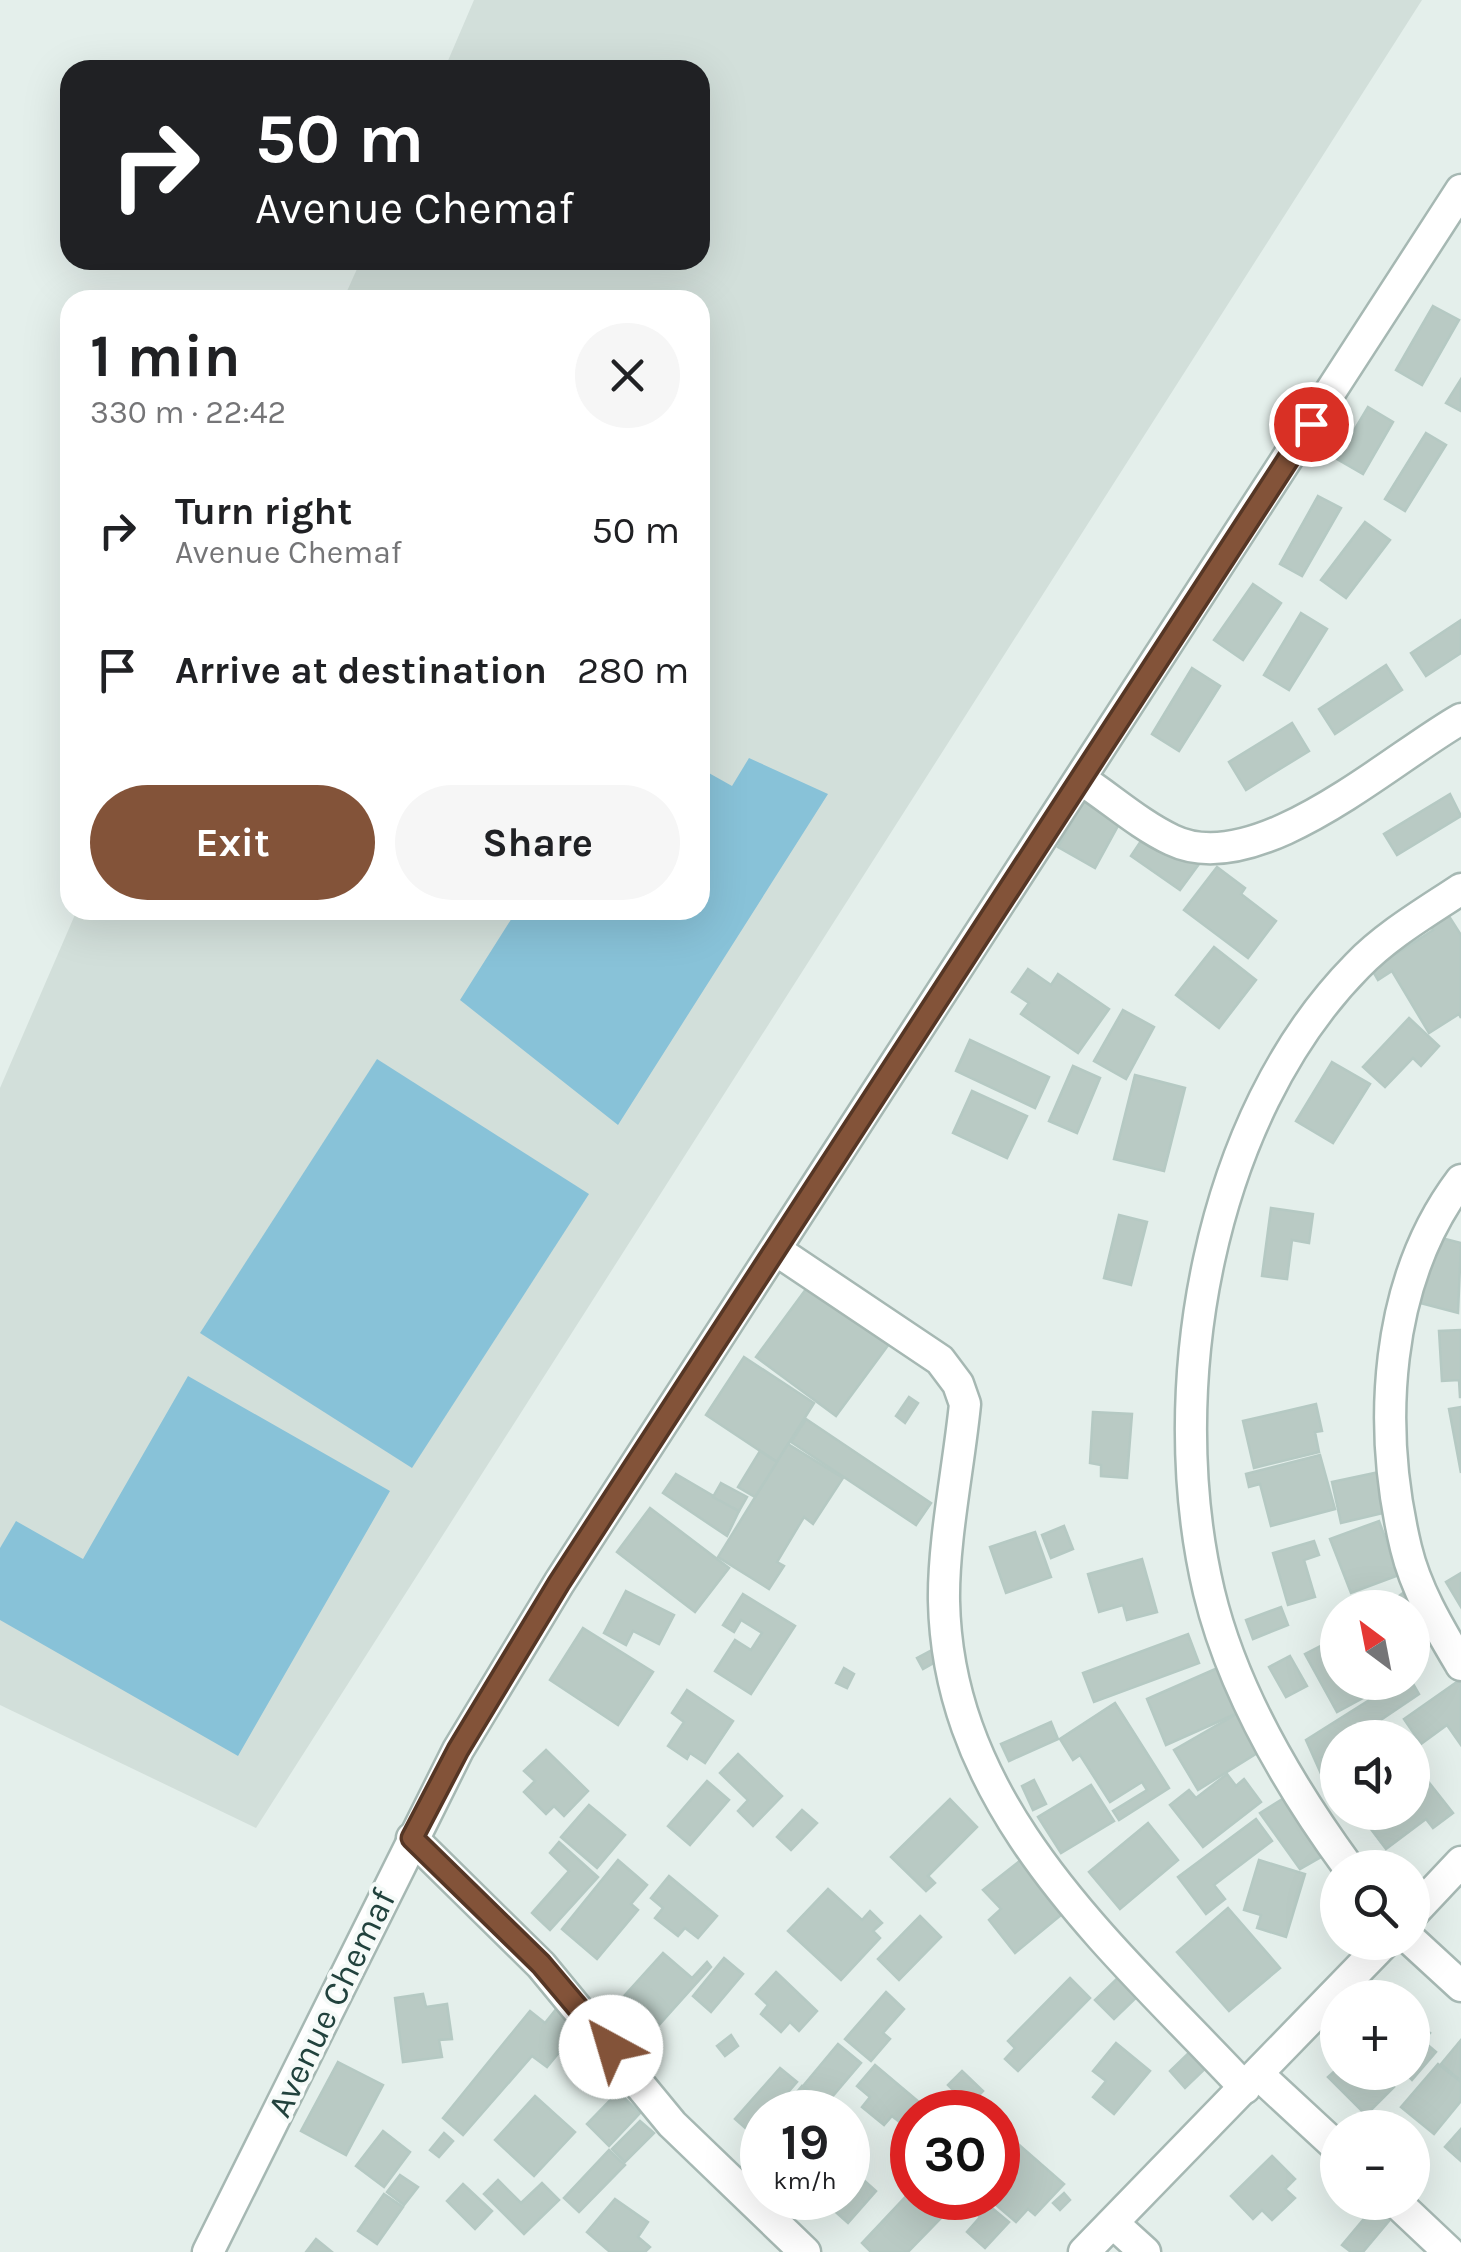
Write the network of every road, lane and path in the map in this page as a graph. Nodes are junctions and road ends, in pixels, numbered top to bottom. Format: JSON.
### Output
{"nodes":[{"id":1,"x":1461,"y":190,"type":"edge"},
{"id":2,"x":1449,"y":237,"type":"edge"},
{"id":3,"x":1461,"y":720,"type":"edge"},
{"id":4,"x":1082,"y":780,"type":"junction"},
{"id":5,"x":1461,"y":889,"type":"edge"},
{"id":6,"x":1461,"y":1180,"type":"edge"},
{"id":7,"x":776,"y":1250,"type":"junction"},
{"id":8,"x":1461,"y":1665,"type":"edge"},
{"id":9,"x":412,"y":1838,"type":"junction"},
{"id":10,"x":1337,"y":1850,"type":"edge"},
{"id":11,"x":1461,"y":1862,"type":"edge"},
{"id":12,"x":1430,"y":1895,"type":"edge"},
{"id":13,"x":1430,"y":1958,"type":"edge"},
{"id":14,"x":1368,"y":1960,"type":"edge"},
{"id":15,"x":1461,"y":1986,"type":"edge"},
{"id":16,"x":1252,"y":2081,"type":"junction"},
{"id":17,"x":1320,"y":2134,"type":"edge"},
{"id":18,"x":1415,"y":2220,"type":"edge"},
{"id":19,"x":1113,"y":2223,"type":"junction"},
{"id":20,"x":208,"y":2252,"type":"edge"},
{"id":21,"x":805,"y":2252,"type":"edge"},
{"id":22,"x":1084,"y":2252,"type":"edge"},
{"id":23,"x":1145,"y":2252,"type":"edge"},
{"id":24,"x":1449,"y":2252,"type":"edge"}],
"edges":[{"from":1,"to":2,"type":"street","name":"Avenue Chemaf"},
{"from":2,"to":4,"type":"street","name":"Avenue Chemaf"},
{"from":3,"to":4,"type":"street"},
{"from":4,"to":7,"type":"street","name":"Avenue Chemaf"},
{"from":5,"to":10,"type":"street"},
{"from":6,"to":8,"type":"street"},
{"from":7,"to":9,"type":"street","name":"Avenue Chemaf"},
{"from":7,"to":16,"type":"street"},
{"from":9,"to":20,"type":"street","name":"Avenue Chemaf"},
{"from":9,"to":21,"type":"street"},
{"from":11,"to":12,"type":"street"},
{"from":13,"to":15,"type":"street"},
{"from":14,"to":16,"type":"street"},
{"from":16,"to":17,"type":"street"},
{"from":16,"to":19,"type":"street"},
{"from":18,"to":24,"type":"street"},
{"from":19,"to":22,"type":"street"},
{"from":19,"to":23,"type":"street"}]}
